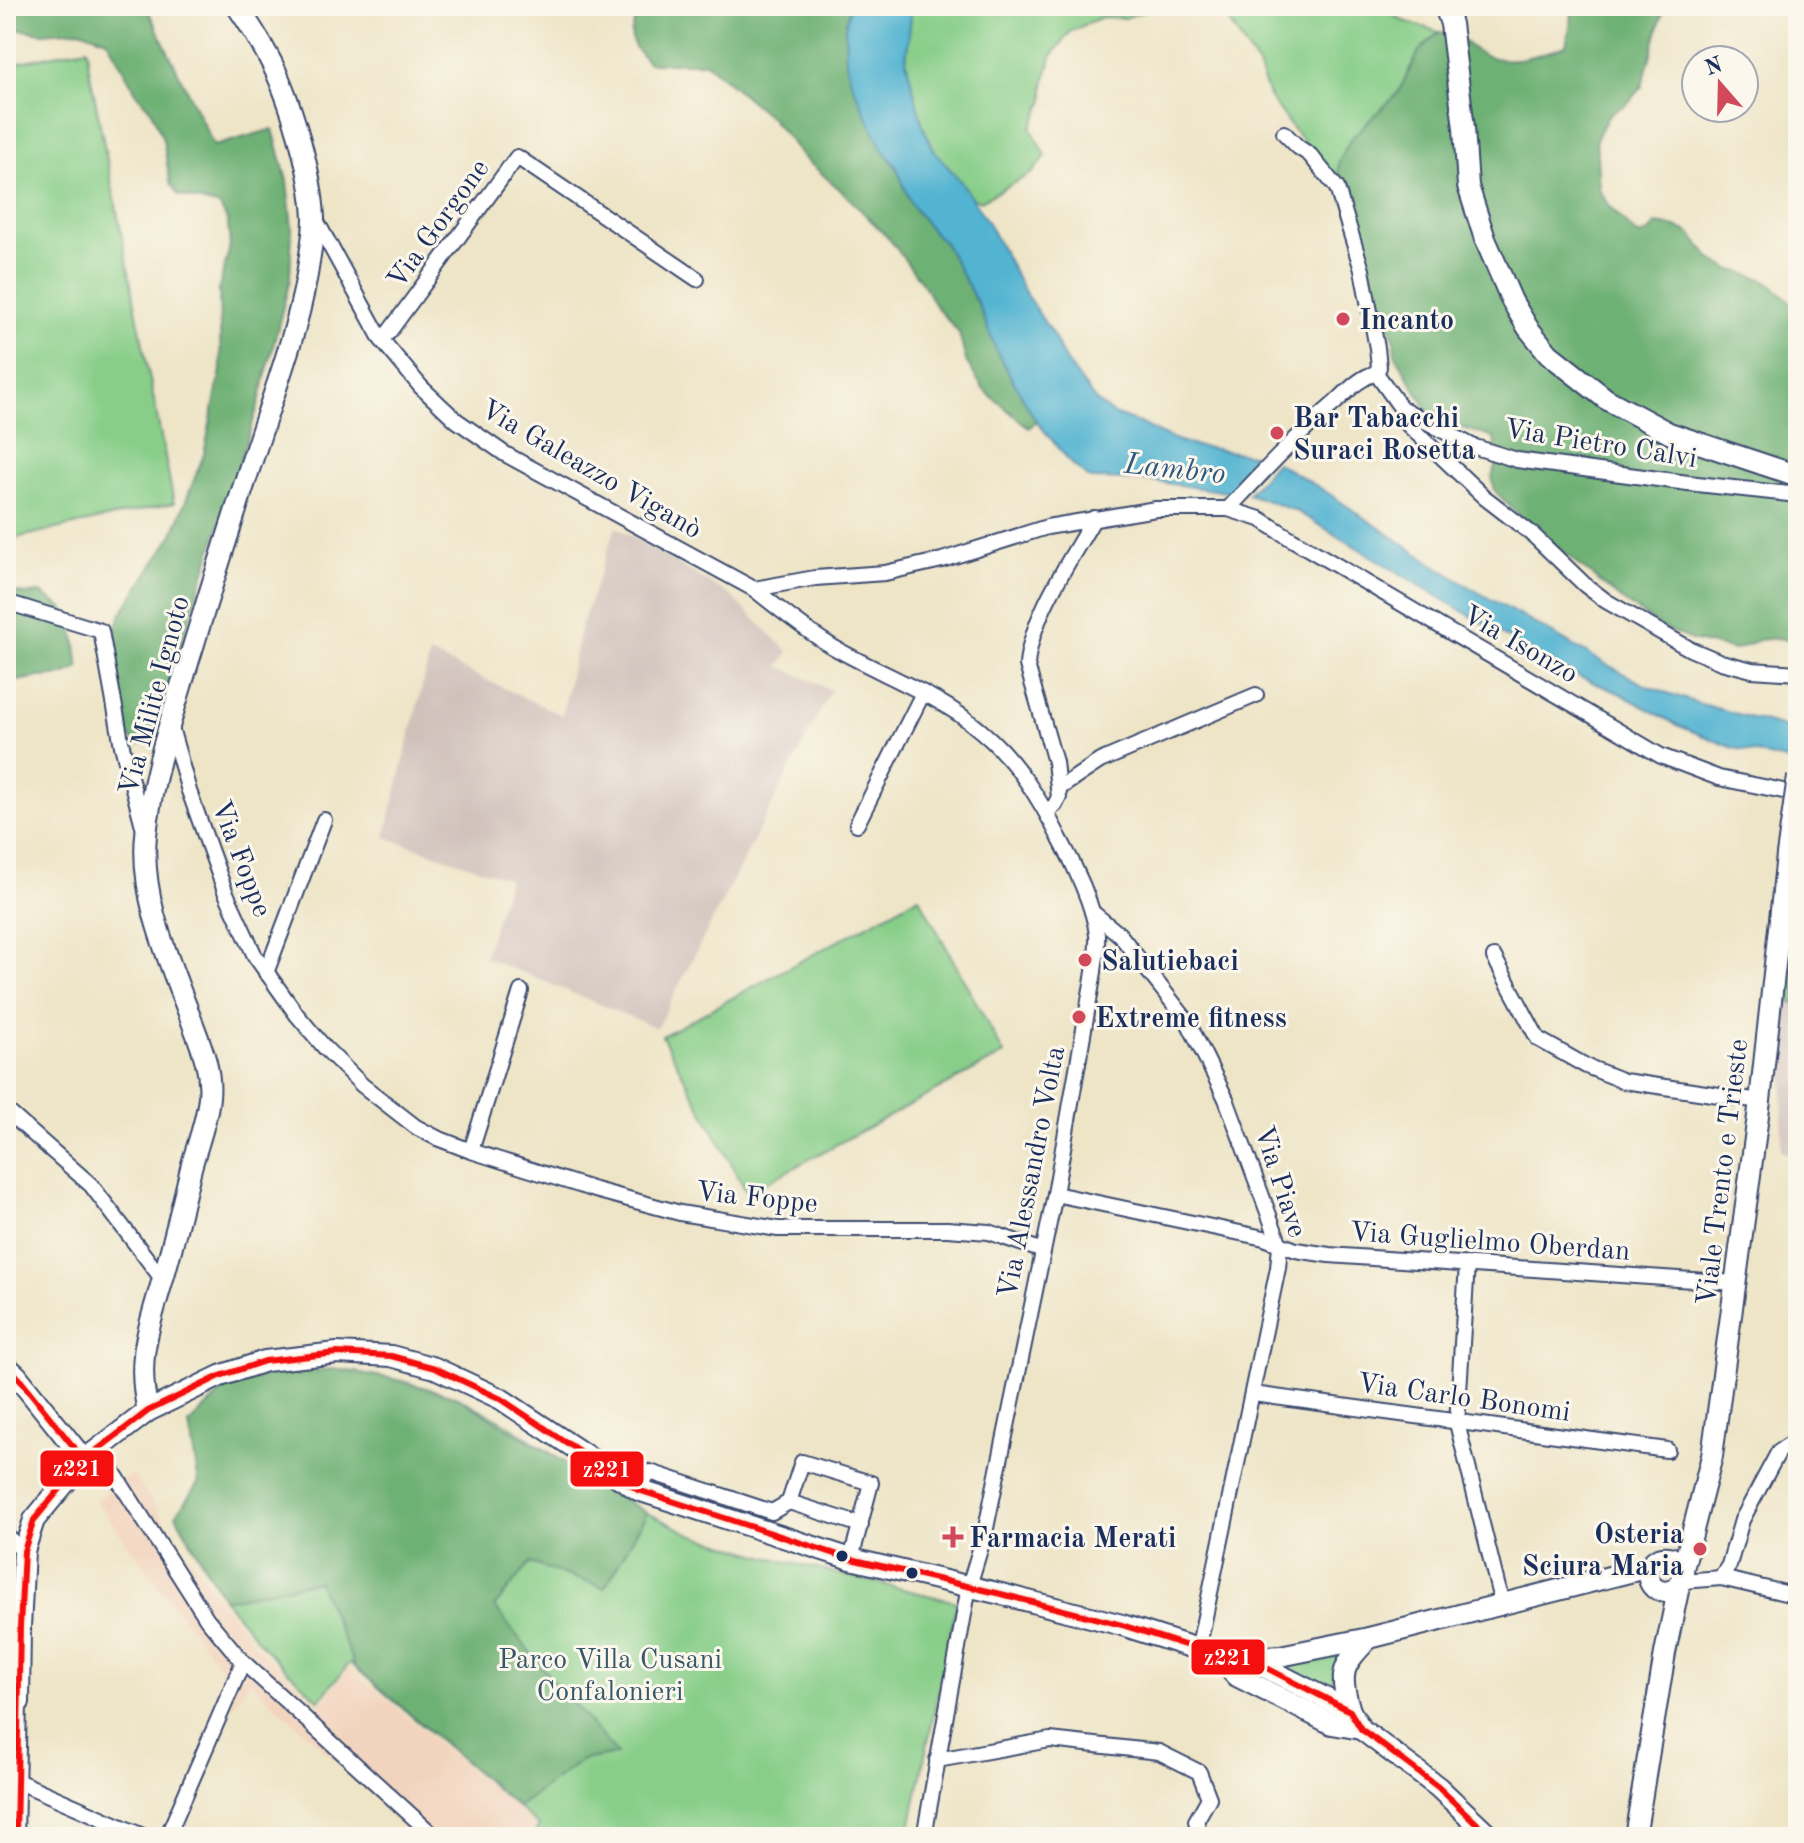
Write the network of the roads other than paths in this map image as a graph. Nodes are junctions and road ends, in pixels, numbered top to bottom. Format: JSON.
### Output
{"nodes":[{"id":1,"x":237,"y":6,"type":"edge"},
{"id":2,"x":1445,"y":6,"type":"edge"},
{"id":3,"x":1284,"y":133,"type":"dead end"},
{"id":4,"x":314,"y":216,"type":"junction"},
{"id":5,"x":697,"y":279,"type":"dead end"},
{"id":6,"x":381,"y":339,"type":"junction"},
{"id":7,"x":1376,"y":373,"type":"junction"},
{"id":8,"x":1406,"y":411,"type":"junction"},
{"id":9,"x":1798,"y":476,"type":"edge"},
{"id":10,"x":1798,"y":495,"type":"edge"},
{"id":11,"x":1228,"y":509,"type":"junction"},
{"id":12,"x":1094,"y":518,"type":"junction"},
{"id":13,"x":754,"y":589,"type":"junction"},
{"id":14,"x":6,"y":602,"type":"edge"},
{"id":15,"x":1798,"y":673,"type":"edge"},
{"id":16,"x":923,"y":693,"type":"junction"},
{"id":17,"x":1256,"y":695,"type":"dead end"},
{"id":18,"x":170,"y":724,"type":"junction"},
{"id":19,"x":1798,"y":777,"type":"edge"},
{"id":20,"x":1058,"y":789,"type":"junction"},
{"id":21,"x":1798,"y":794,"type":"edge"},
{"id":22,"x":1046,"y":812,"type":"junction"},
{"id":23,"x":324,"y":820,"type":"dead end"},
{"id":24,"x":857,"y":824,"type":"dead end"},
{"id":25,"x":146,"y":838,"type":"junction"},
{"id":26,"x":1092,"y":912,"type":"junction"},
{"id":27,"x":1494,"y":957,"type":"dead end"},
{"id":28,"x":266,"y":973,"type":"junction"},
{"id":29,"x":521,"y":991,"type":"dead end"},
{"id":30,"x":1760,"y":1101,"type":"junction"},
{"id":31,"x":6,"y":1110,"type":"edge"},
{"id":32,"x":471,"y":1151,"type":"junction"},
{"id":33,"x":1055,"y":1194,"type":"junction"},
{"id":34,"x":1280,"y":1245,"type":"junction"},
{"id":35,"x":1043,"y":1251,"type":"junction"},
{"id":36,"x":1467,"y":1264,"type":"junction"},
{"id":37,"x":163,"y":1280,"type":"junction"},
{"id":38,"x":1736,"y":1283,"type":"junction"},
{"id":39,"x":10,"y":1377,"type":"edge"},
{"id":40,"x":1253,"y":1394,"type":"junction"},
{"id":41,"x":148,"y":1411,"type":"junction"},
{"id":42,"x":1457,"y":1423,"type":"junction"},
{"id":43,"x":1798,"y":1439,"type":"edge"},
{"id":44,"x":1667,"y":1450,"type":"dead end"},
{"id":45,"x":91,"y":1454,"type":"junction"},
{"id":46,"x":638,"y":1490,"type":"junction"},
{"id":47,"x":789,"y":1502,"type":"junction"},
{"id":48,"x":1697,"y":1509,"type":"junction"},
{"id":49,"x":861,"y":1525,"type":"junction"},
{"id":50,"x":6,"y":1536,"type":"edge"},
{"id":51,"x":24,"y":1551,"type":"junction"},
{"id":52,"x":851,"y":1559,"type":"junction"},
{"id":53,"x":1653,"y":1575,"type":"junction"},
{"id":54,"x":1721,"y":1578,"type":"junction"},
{"id":55,"x":1681,"y":1579,"type":"junction"},
{"id":56,"x":969,"y":1586,"type":"junction"},
{"id":57,"x":1798,"y":1596,"type":"edge"},
{"id":58,"x":1502,"y":1604,"type":"junction"},
{"id":59,"x":1369,"y":1638,"type":"junction"},
{"id":60,"x":1198,"y":1650,"type":"junction"},
{"id":61,"x":1665,"y":1653,"type":"junction"},
{"id":62,"x":1222,"y":1657,"type":"junction"},
{"id":63,"x":1247,"y":1658,"type":"junction"},
{"id":64,"x":243,"y":1662,"type":"junction"},
{"id":65,"x":13,"y":1702,"type":"edge"},
{"id":66,"x":1355,"y":1720,"type":"junction"},
{"id":67,"x":937,"y":1760,"type":"junction"},
{"id":68,"x":17,"y":1781,"type":"junction"},
{"id":69,"x":16,"y":1837,"type":"edge"},
{"id":70,"x":145,"y":1837,"type":"edge"},
{"id":71,"x":167,"y":1837,"type":"edge"},
{"id":72,"x":435,"y":1837,"type":"edge"},
{"id":73,"x":924,"y":1837,"type":"edge"},
{"id":74,"x":1201,"y":1837,"type":"edge"},
{"id":75,"x":1491,"y":1837,"type":"edge"},
{"id":76,"x":1635,"y":1837,"type":"edge"}],
"edges":[{"from":1,"to":4,"type":"main road","name":"Via Milite Ignoto"},
{"from":2,"to":9,"type":"main road"},
{"from":3,"to":7,"type":"street"},
{"from":4,"to":6,"type":"street","name":"Via Galeazzo Viganò"},
{"from":4,"to":18,"type":"main road","name":"Via Milite Ignoto"},
{"from":5,"to":6,"type":"street","name":"Via Gorgone"},
{"from":6,"to":13,"type":"street","name":"Via Galeazzo Viganò"},
{"from":7,"to":8,"type":"street","name":"Via Pietro Calvi"},
{"from":7,"to":11,"type":"street"},
{"from":8,"to":10,"type":"street","name":"Via Pietro Calvi"},
{"from":8,"to":15,"type":"street"},
{"from":11,"to":12,"type":"street"},
{"from":11,"to":21,"type":"street","name":"Via Isonzo"},
{"from":12,"to":13,"type":"street"},
{"from":12,"to":20,"type":"street"},
{"from":13,"to":16,"type":"street","name":"Via Alessandro Volta"},
{"from":14,"to":25,"type":"street"},
{"from":16,"to":22,"type":"street","name":"Via Alessandro Volta"},
{"from":16,"to":24,"type":"street"},
{"from":17,"to":20,"type":"street"},
{"from":18,"to":25,"type":"main road","name":"Via Milite Ignoto"},
{"from":18,"to":28,"type":"street","name":"Via Foppe"},
{"from":19,"to":30,"type":"main road","name":"Viale Trento e Trieste","bridge":true},
{"from":20,"to":22,"type":"street"},
{"from":22,"to":26,"type":"street","name":"Via Alessandro Volta"},
{"from":23,"to":28,"type":"street"},
{"from":25,"to":37,"type":"main road","name":"Via Milite Ignoto"},
{"from":26,"to":33,"type":"street","name":"Via Alessandro Volta"},
{"from":26,"to":34,"type":"street","name":"Via Piave"},
{"from":27,"to":30,"type":"street"},
{"from":28,"to":32,"type":"street","name":"Via Foppe"},
{"from":29,"to":32,"type":"street"},
{"from":30,"to":38,"type":"main road","name":"Viale Trento e Trieste"},
{"from":31,"to":37,"type":"street"},
{"from":32,"to":35,"type":"street","name":"Via Foppe"},
{"from":33,"to":34,"type":"street","name":"Via Guglielmo Oberdan"},
{"from":33,"to":35,"type":"street","name":"Via Alessandro Volta"},
{"from":34,"to":36,"type":"street","name":"Via Guglielmo Oberdan"},
{"from":34,"to":40,"type":"street","name":"Via Piave"},
{"from":35,"to":56,"type":"street","name":"Via Alessandro Volta"},
{"from":36,"to":38,"type":"street","name":"Via Guglielmo Oberdan"},
{"from":36,"to":42,"type":"street"},
{"from":37,"to":41,"type":"main road","name":"Via Milite Ignoto"},
{"from":38,"to":48,"type":"main road","name":"Viale Trento e Trieste"},
{"from":39,"to":45,"type":"main road"},
{"from":40,"to":42,"type":"street","name":"Via Carlo Bonomi"},
{"from":40,"to":60,"type":"street","name":"Via Piave"},
{"from":41,"to":45,"type":"main road"},
{"from":41,"to":46,"type":"main road"},
{"from":42,"to":44,"type":"street","name":"Via Carlo Bonomi"},
{"from":42,"to":58,"type":"street"},
{"from":43,"to":54,"type":"street"},
{"from":45,"to":51,"type":"main road"},
{"from":45,"to":64,"type":"street"},
{"from":46,"to":47,"type":"street"},
{"from":46,"to":52,"type":"main road"},
{"from":47,"to":49,"type":"street"},
{"from":47,"to":49,"type":"street"},
{"from":48,"to":53,"type":"main road","name":"Viale Trento e Trieste"},
{"from":48,"to":55,"type":"main road"},
{"from":49,"to":52,"type":"street"},
{"from":50,"to":51,"type":"street"},
{"from":51,"to":65,"type":"main road"},
{"from":52,"to":56,"type":"main road"},
{"from":53,"to":55,"type":"main road"},
{"from":53,"to":55,"type":"main road"},
{"from":53,"to":58,"type":"main road"},
{"from":53,"to":61,"type":"main road"},
{"from":54,"to":55,"type":"street"},
{"from":54,"to":57,"type":"street"},
{"from":55,"to":61,"type":"main road"},
{"from":56,"to":60,"type":"main road"},
{"from":56,"to":67,"type":"street","name":"Via Alessandro Volta"},
{"from":58,"to":59,"type":"main road"},
{"from":59,"to":63,"type":"main road"},
{"from":59,"to":66,"type":"main road"},
{"from":60,"to":62,"type":"main road"},
{"from":61,"to":76,"type":"main road"},
{"from":62,"to":63,"type":"main road"},
{"from":62,"to":66,"type":"main road"},
{"from":63,"to":66,"type":"main road"},
{"from":64,"to":71,"type":"street"},
{"from":64,"to":72,"type":"street"},
{"from":65,"to":68,"type":"street"},
{"from":66,"to":75,"type":"main road"},
{"from":67,"to":73,"type":"street","name":"Via Alessandro Volta"},
{"from":67,"to":74,"type":"street"},
{"from":68,"to":69,"type":"street"},
{"from":68,"to":70,"type":"street"}]}
